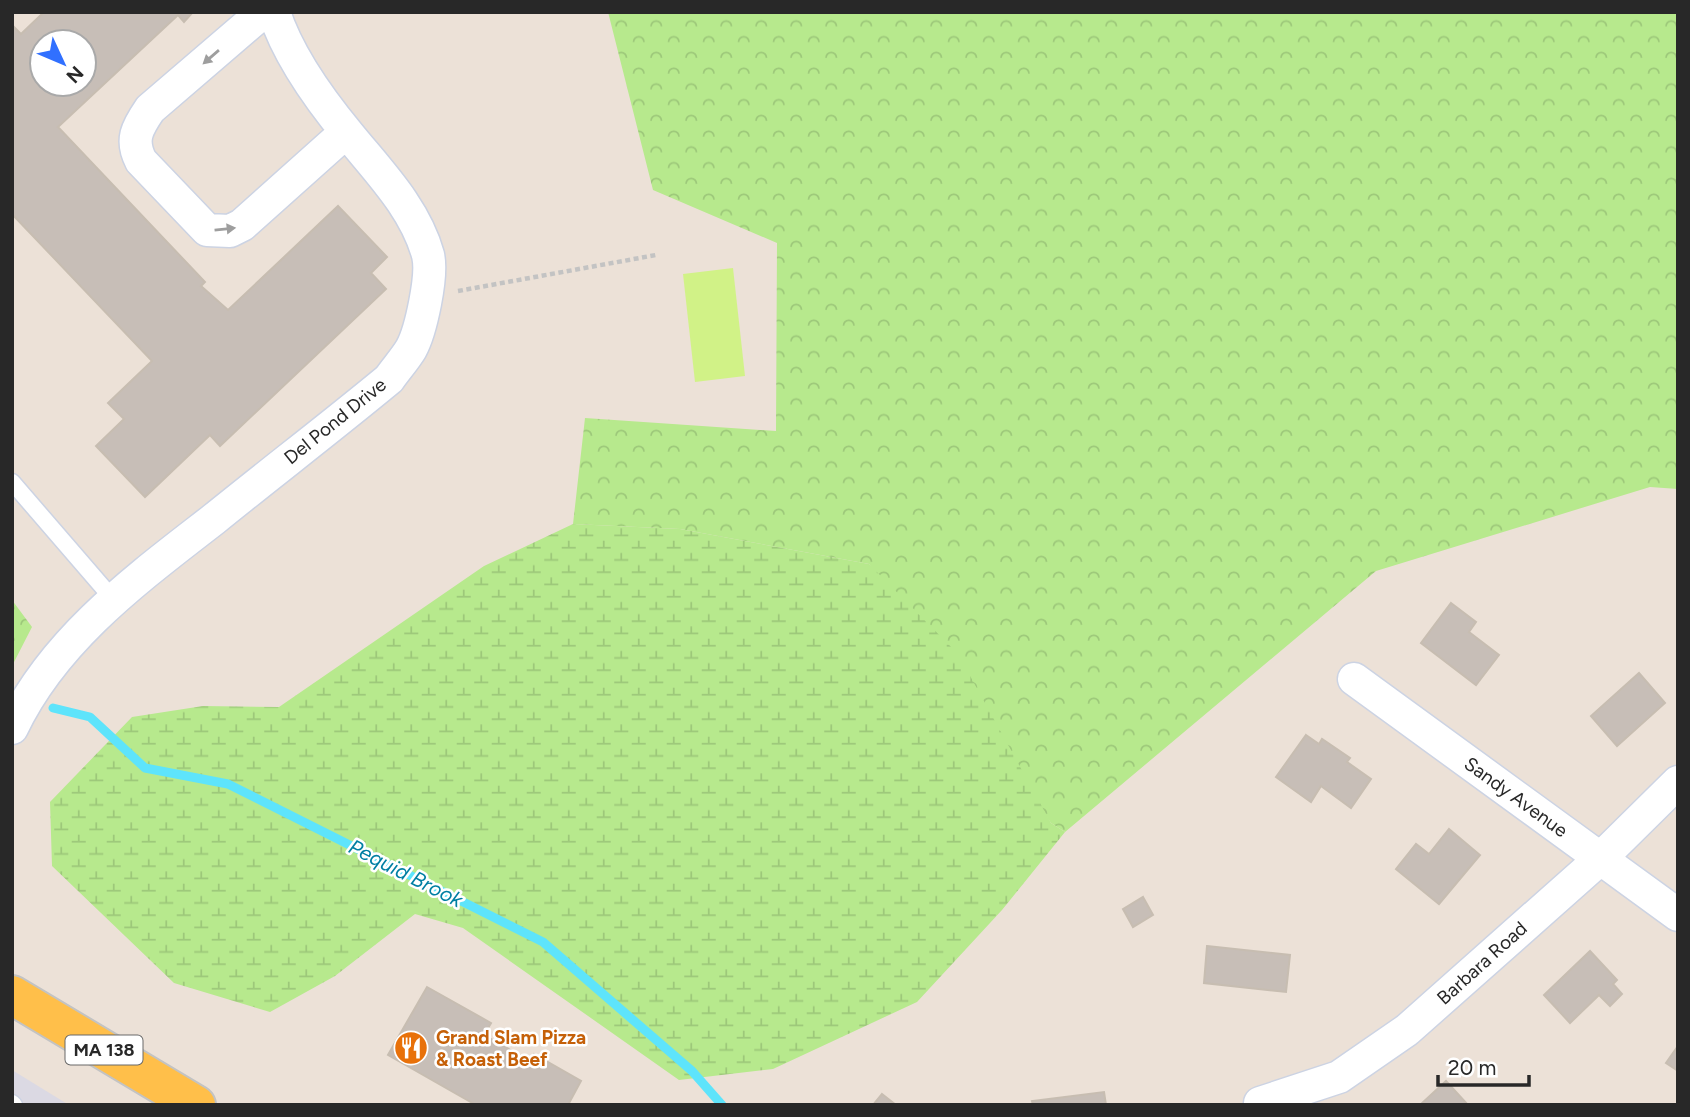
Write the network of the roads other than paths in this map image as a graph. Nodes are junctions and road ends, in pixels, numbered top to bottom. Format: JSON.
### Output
{"nodes":[{"id":1,"x":263,"y":12,"type":"edge"},
{"id":2,"x":274,"y":12,"type":"edge"},
{"id":3,"x":346,"y":132,"type":"junction"},
{"id":4,"x":12,"y":482,"type":"edge"},
{"id":5,"x":113,"y":599,"type":"junction"},
{"id":6,"x":1354,"y":679,"type":"dead end"},
{"id":7,"x":12,"y":728,"type":"edge"},
{"id":8,"x":1678,"y":782,"type":"edge"},
{"id":9,"x":1601,"y":858,"type":"junction"},
{"id":10,"x":1678,"y":915,"type":"edge"},
{"id":11,"x":12,"y":995,"type":"edge"},
{"id":12,"x":1260,"y":1103,"type":"edge"},
{"id":13,"x":196,"y":1105,"type":"edge"}],
"edges":[{"from":1,"to":3,"type":"street","one_way":true},
{"from":2,"to":3,"type":"street","name":"Del Pond Drive"},
{"from":3,"to":5,"type":"street","name":"Del Pond Drive"},
{"from":4,"to":5,"type":"lane"},
{"from":5,"to":7,"type":"street","name":"Del Pond Drive"},
{"from":6,"to":9,"type":"street","name":"Sandy Avenue"},
{"from":8,"to":9,"type":"street","name":"Barbara Road"},
{"from":9,"to":10,"type":"street","name":"Sandy Avenue"},
{"from":9,"to":12,"type":"street","name":"Barbara Road"},
{"from":11,"to":13,"type":"main road","number":"MA 138"}]}
